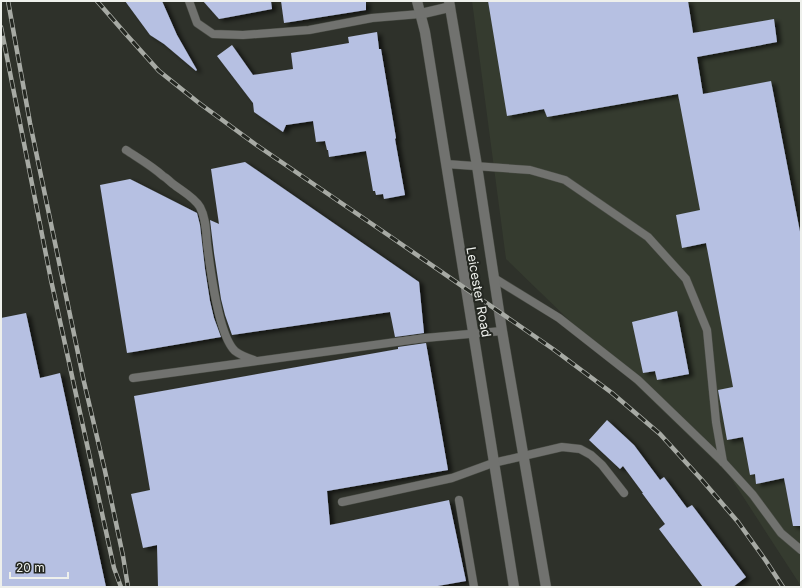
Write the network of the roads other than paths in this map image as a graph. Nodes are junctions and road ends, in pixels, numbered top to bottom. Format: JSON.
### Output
{"nodes":[{"id":1,"x":189,"y":1,"type":"edge"},
{"id":2,"x":417,"y":1,"type":"edge"},
{"id":3,"x":449,"y":4,"type":"edge"},
{"id":4,"x":420,"y":14,"type":"junction"},
{"id":5,"x":126,"y":150,"type":"dead end"},
{"id":6,"x":446,"y":164,"type":"junction"},
{"id":7,"x":477,"y":166,"type":"junction"},
{"id":8,"x":494,"y":278,"type":"junction"},
{"id":9,"x":502,"y":331,"type":"junction"},
{"id":10,"x":473,"y":334,"type":"junction"},
{"id":11,"x":257,"y":361,"type":"junction"},
{"id":12,"x":133,"y":378,"type":"dead end"},
{"id":13,"x":524,"y":455,"type":"junction"},
{"id":14,"x":723,"y":462,"type":"junction"},
{"id":15,"x":493,"y":463,"type":"junction"},
{"id":16,"x":624,"y":493,"type":"dead end"},
{"id":17,"x":459,"y":500,"type":"dead end"},
{"id":18,"x":342,"y":502,"type":"dead end"},
{"id":19,"x":801,"y":550,"type":"edge"},
{"id":20,"x":474,"y":587,"type":"edge"},
{"id":21,"x":514,"y":587,"type":"edge"},
{"id":22,"x":546,"y":587,"type":"edge"}],
"edges":[{"from":1,"to":4,"type":"lane"},
{"from":2,"to":4,"type":"street","name":"Leicester Road"},
{"from":3,"to":4,"type":"street"},
{"from":3,"to":7,"type":"street","name":"Leicester Road"},
{"from":4,"to":6,"type":"street","name":"Leicester Road"},
{"from":5,"to":11,"type":"lane"},
{"from":6,"to":7,"type":"lane"},
{"from":6,"to":10,"type":"street","name":"Leicester Road"},
{"from":7,"to":8,"type":"street","name":"Leicester Road"},
{"from":7,"to":14,"type":"lane"},
{"from":8,"to":9,"type":"street","name":"Leicester Road"},
{"from":8,"to":14,"type":"lane"},
{"from":9,"to":10,"type":"lane"},
{"from":9,"to":13,"type":"street","name":"Leicester Road"},
{"from":10,"to":11,"type":"lane"},
{"from":10,"to":15,"type":"street","name":"Leicester Road"},
{"from":11,"to":12,"type":"lane"},
{"from":13,"to":15,"type":"lane"},
{"from":13,"to":16,"type":"lane"},
{"from":13,"to":22,"type":"street","name":"Leicester Road"},
{"from":14,"to":19,"type":"lane"},
{"from":15,"to":18,"type":"lane"},
{"from":15,"to":21,"type":"street","name":"Leicester Road"},
{"from":17,"to":20,"type":"lane"}]}
